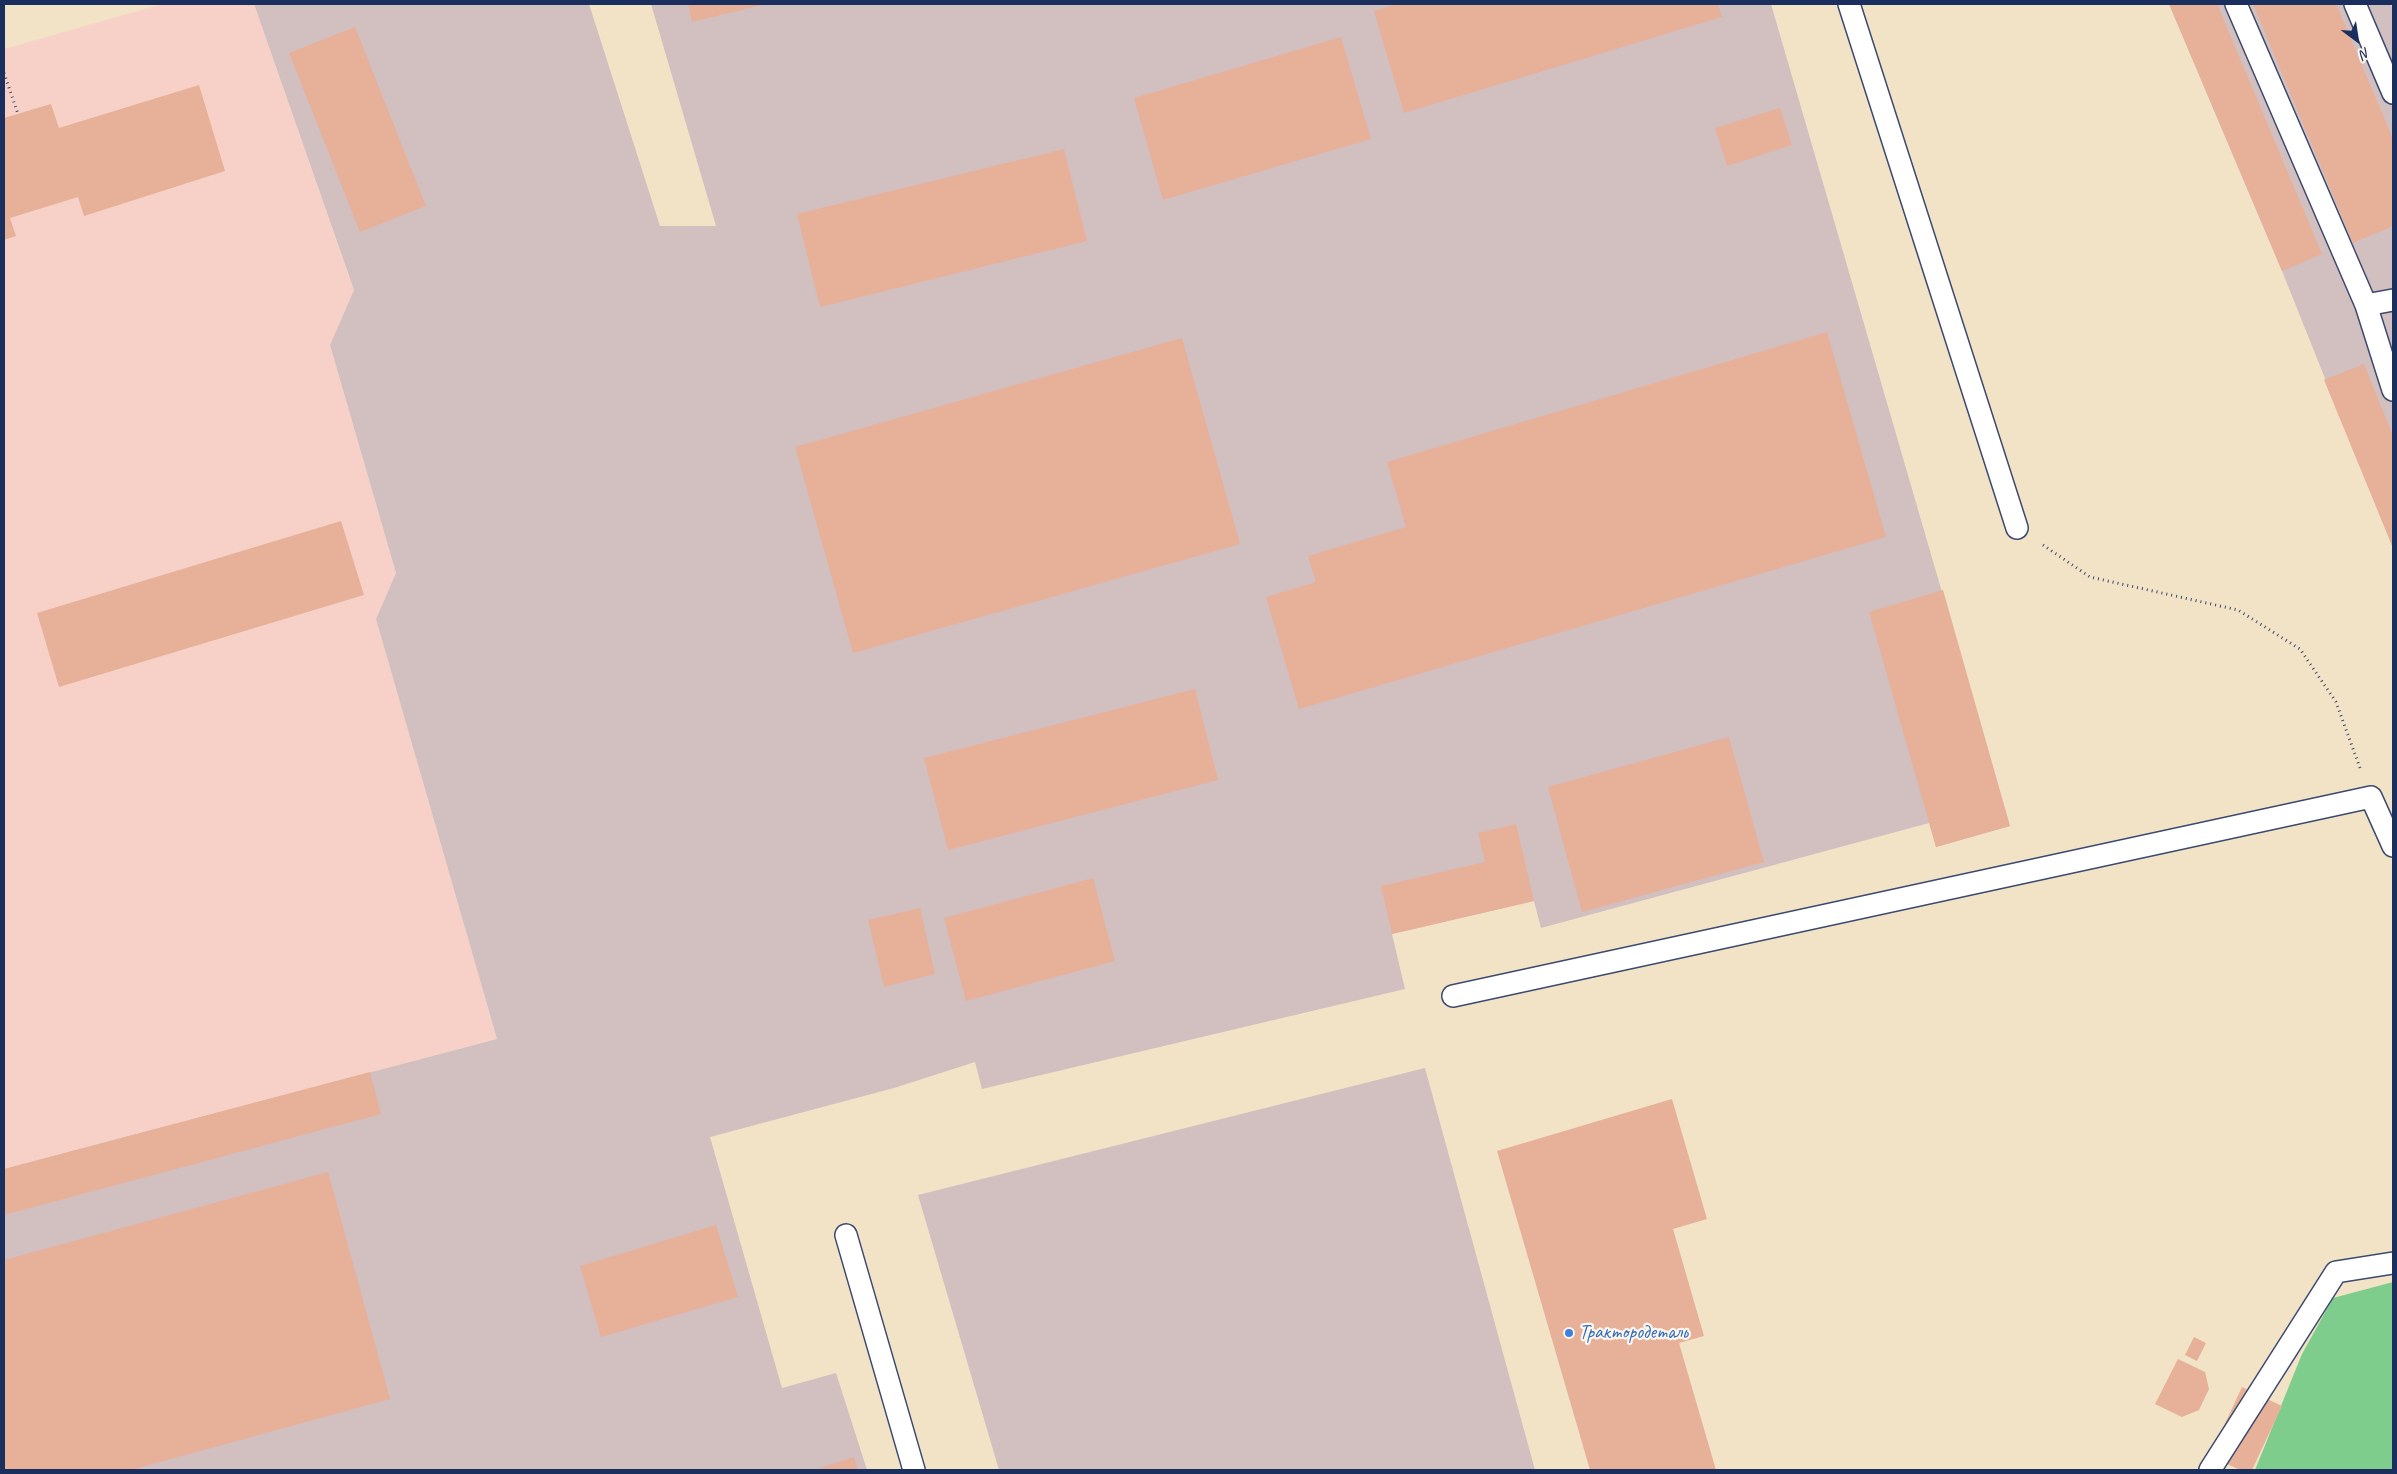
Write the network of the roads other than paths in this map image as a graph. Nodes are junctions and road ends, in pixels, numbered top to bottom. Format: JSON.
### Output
{"nodes":[{"id":1,"x":1849,"y":4,"type":"edge"},
{"id":2,"x":2236,"y":4,"type":"edge"},
{"id":3,"x":2355,"y":4,"type":"edge"},
{"id":4,"x":2393,"y":93,"type":"edge"},
{"id":5,"x":2393,"y":300,"type":"edge"},
{"id":6,"x":2366,"y":305,"type":"junction"},
{"id":7,"x":2393,"y":390,"type":"edge"},
{"id":8,"x":2017,"y":528,"type":"road end"},
{"id":9,"x":2393,"y":846,"type":"edge"},
{"id":10,"x":1453,"y":996,"type":"dead end"},
{"id":11,"x":846,"y":1235,"type":"dead end"},
{"id":12,"x":2393,"y":1263,"type":"edge"},
{"id":13,"x":914,"y":1470,"type":"edge"},
{"id":14,"x":2210,"y":1470,"type":"edge"}],
"edges":[{"from":1,"to":8,"type":"lane"},
{"from":2,"to":6,"type":"lane"},
{"from":3,"to":4,"type":"lane"},
{"from":5,"to":6,"type":"lane"},
{"from":6,"to":7,"type":"lane"},
{"from":9,"to":10,"type":"lane"},
{"from":11,"to":13,"type":"lane"},
{"from":12,"to":14,"type":"lane"}]}
